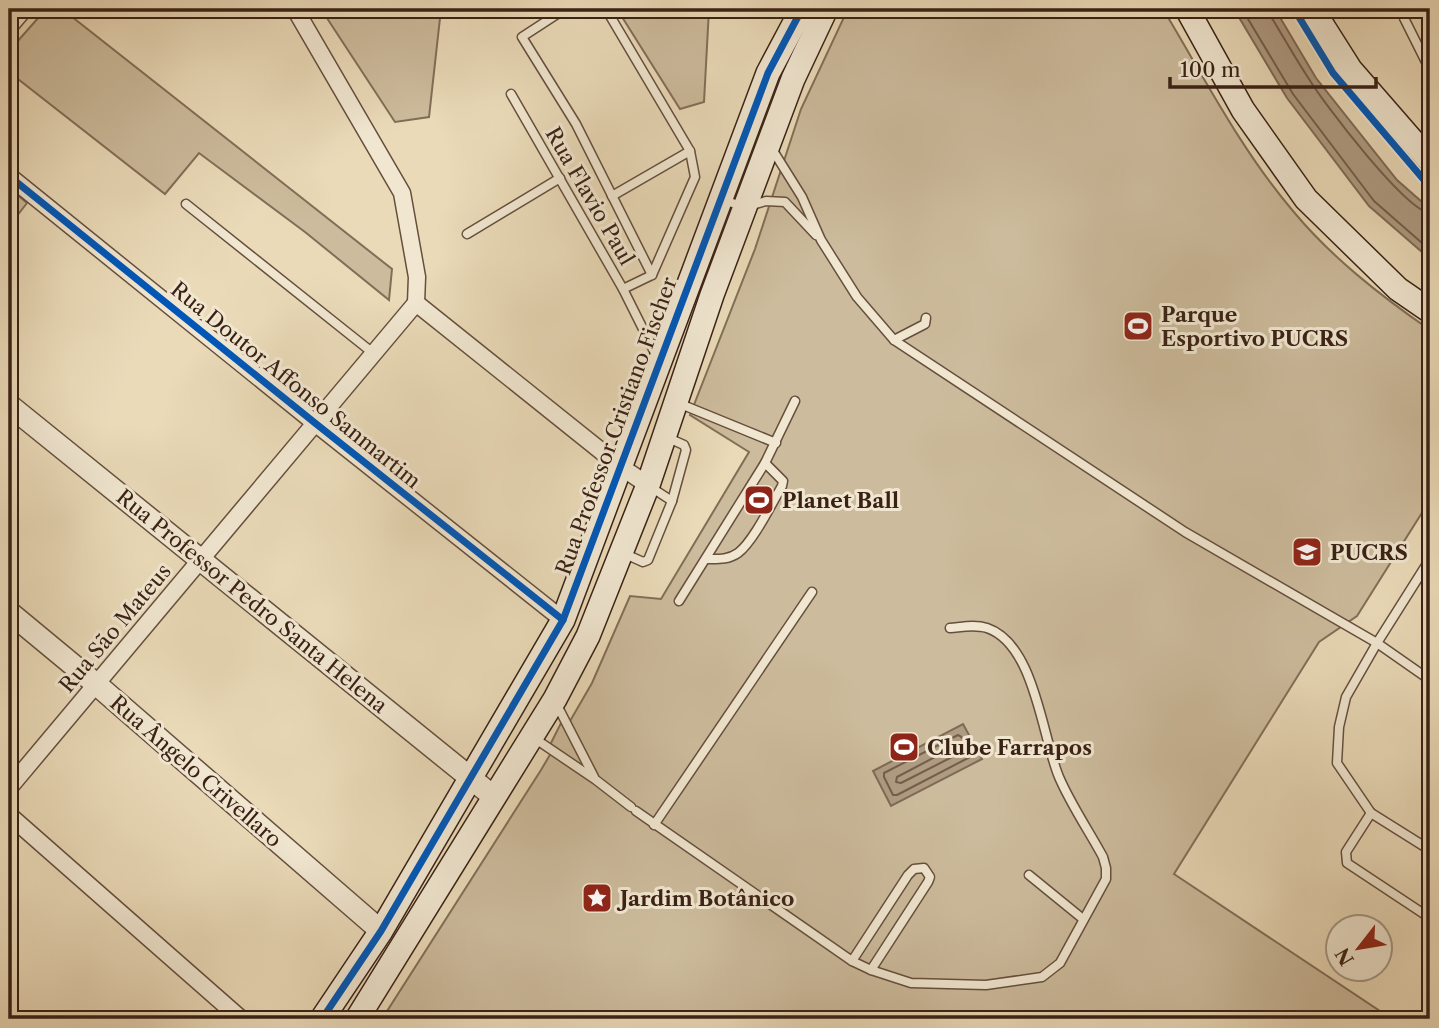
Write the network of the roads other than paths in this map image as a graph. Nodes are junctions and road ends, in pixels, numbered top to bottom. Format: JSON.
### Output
{"nodes":[{"id":1,"x":21,"y":9,"type":"edge"},
{"id":2,"x":295,"y":9,"type":"edge"},
{"id":3,"x":565,"y":9,"type":"edge"},
{"id":4,"x":606,"y":9,"type":"edge"},
{"id":5,"x":802,"y":9,"type":"edge"},
{"id":6,"x":826,"y":9,"type":"edge"},
{"id":7,"x":1187,"y":9,"type":"edge"},
{"id":8,"x":1312,"y":9,"type":"edge"},
{"id":9,"x":1404,"y":18,"type":"dead end"},
{"id":10,"x":9,"y":23,"type":"edge"},
{"id":11,"x":1430,"y":70,"type":"edge"},
{"id":12,"x":511,"y":94,"type":"dead end"},
{"id":13,"x":768,"y":144,"type":"junction"},
{"id":14,"x":690,"y":151,"type":"junction"},
{"id":15,"x":1430,"y":161,"type":"edge"},
{"id":16,"x":9,"y":176,"type":"edge"},
{"id":17,"x":560,"y":178,"type":"junction"},
{"id":18,"x":612,"y":196,"type":"junction"},
{"id":19,"x":719,"y":199,"type":"junction"},
{"id":20,"x":186,"y":204,"type":"dead end"},
{"id":21,"x":745,"y":207,"type":"junction"},
{"id":22,"x":467,"y":234,"type":"dead end"},
{"id":23,"x":821,"y":240,"type":"junction"},
{"id":24,"x":652,"y":275,"type":"junction"},
{"id":25,"x":623,"y":289,"type":"junction"},
{"id":26,"x":416,"y":303,"type":"junction"},
{"id":27,"x":1430,"y":311,"type":"edge"},
{"id":28,"x":926,"y":318,"type":"dead end"},
{"id":29,"x":894,"y":340,"type":"junction"},
{"id":30,"x":373,"y":354,"type":"junction"},
{"id":31,"x":673,"y":365,"type":"junction"},
{"id":32,"x":795,"y":401,"type":"dead end"},
{"id":33,"x":675,"y":402,"type":"junction"},
{"id":34,"x":9,"y":405,"type":"edge"},
{"id":35,"x":315,"y":424,"type":"junction"},
{"id":36,"x":664,"y":436,"type":"junction"},
{"id":37,"x":776,"y":443,"type":"junction"},
{"id":38,"x":765,"y":463,"type":"junction"},
{"id":39,"x":621,"y":467,"type":"junction"},
{"id":40,"x":648,"y":485,"type":"junction"},
{"id":41,"x":672,"y":500,"type":"junction"},
{"id":42,"x":622,"y":553,"type":"junction"},
{"id":43,"x":706,"y":559,"type":"junction"},
{"id":44,"x":1430,"y":559,"type":"edge"},
{"id":45,"x":200,"y":560,"type":"junction"},
{"id":46,"x":812,"y":592,"type":"dead end"},
{"id":47,"x":679,"y":601,"type":"dead end"},
{"id":48,"x":9,"y":612,"type":"edge"},
{"id":49,"x":563,"y":620,"type":"junction"},
{"id":50,"x":950,"y":628,"type":"dead end"},
{"id":51,"x":1377,"y":643,"type":"junction"},
{"id":52,"x":1430,"y":680,"type":"edge"},
{"id":53,"x":96,"y":684,"type":"junction"},
{"id":54,"x":555,"y":699,"type":"junction"},
{"id":55,"x":531,"y":737,"type":"junction"},
{"id":56,"x":471,"y":778,"type":"junction"},
{"id":57,"x":596,"y":780,"type":"junction"},
{"id":58,"x":9,"y":788,"type":"edge"},
{"id":59,"x":494,"y":797,"type":"junction"},
{"id":60,"x":1371,"y":813,"type":"junction"},
{"id":61,"x":9,"y":815,"type":"edge"},
{"id":62,"x":654,"y":825,"type":"junction"},
{"id":63,"x":1430,"y":850,"type":"edge"},
{"id":64,"x":1029,"y":875,"type":"dead end"},
{"id":65,"x":1430,"y":918,"type":"edge"},
{"id":66,"x":1083,"y":919,"type":"junction"},
{"id":67,"x":381,"y":931,"type":"junction"},
{"id":68,"x":852,"y":961,"type":"junction"},
{"id":69,"x":871,"y":970,"type":"junction"},
{"id":70,"x":241,"y":1019,"type":"edge"},
{"id":71,"x":322,"y":1019,"type":"edge"},
{"id":72,"x":357,"y":1019,"type":"edge"}],
"edges":[{"from":1,"to":10,"type":"street"},
{"from":2,"to":26,"type":"street"},
{"from":3,"to":18,"type":"lane"},
{"from":4,"to":14,"type":"lane"},
{"from":5,"to":19,"type":"main road","name":"Rua Professor Cristiano Fischer"},
{"from":6,"to":13,"type":"main road","name":"Rua Professor Cristiano Fischer"},
{"from":7,"to":27,"type":"main road"},
{"from":8,"to":15,"type":"main road"},
{"from":9,"to":11,"type":"lane"},
{"from":12,"to":17,"type":"lane","name":"Rua Flavio Paul"},
{"from":13,"to":21,"type":"main road","name":"Rua Professor Cristiano Fischer"},
{"from":13,"to":23,"type":"lane"},
{"from":14,"to":18,"type":"lane"},
{"from":14,"to":24,"type":"lane"},
{"from":16,"to":35,"type":"street","name":"Rua Doutor Affonso Sanmartim"},
{"from":17,"to":22,"type":"lane"},
{"from":17,"to":25,"type":"lane","name":"Rua Flavio Paul"},
{"from":18,"to":24,"type":"lane"},
{"from":19,"to":21,"type":"lane"},
{"from":19,"to":31,"type":"main road","name":"Rua Professor Cristiano Fischer"},
{"from":20,"to":30,"type":"lane"},
{"from":21,"to":23,"type":"lane"},
{"from":21,"to":31,"type":"main road","name":"Rua Professor Cristiano Fischer"},
{"from":23,"to":29,"type":"lane"},
{"from":24,"to":25,"type":"lane"},
{"from":25,"to":31,"type":"lane","name":"Rua Flavio Paul"},
{"from":26,"to":30,"type":"street","name":"Rua São Mateus"},
{"from":26,"to":39,"type":"street"},
{"from":28,"to":29,"type":"lane"},
{"from":29,"to":51,"type":"lane"},
{"from":30,"to":35,"type":"street","name":"Rua São Mateus"},
{"from":31,"to":33,"type":"main road","name":"Rua Professor Cristiano Fischer"},
{"from":31,"to":39,"type":"main road","name":"Rua Professor Cristiano Fischer"},
{"from":32,"to":37,"type":"lane"},
{"from":33,"to":36,"type":"main road","name":"Rua Professor Cristiano Fischer"},
{"from":33,"to":37,"type":"lane"},
{"from":34,"to":45,"type":"street","name":"Rua Professor Pedro Santa Helena"},
{"from":35,"to":45,"type":"street","name":"Rua São Mateus"},
{"from":35,"to":49,"type":"street","name":"Rua Doutor Affonso Sanmartim"},
{"from":36,"to":40,"type":"main road","name":"Rua Professor Cristiano Fischer"},
{"from":36,"to":41,"type":"lane"},
{"from":37,"to":38,"type":"lane"},
{"from":38,"to":43,"type":"lane"},
{"from":38,"to":43,"type":"lane"},
{"from":39,"to":40,"type":"street"},
{"from":39,"to":49,"type":"main road","name":"Rua Professor Cristiano Fischer"},
{"from":40,"to":41,"type":"lane"},
{"from":40,"to":42,"type":"main road","name":"Rua Professor Cristiano Fischer"},
{"from":41,"to":42,"type":"lane"},
{"from":42,"to":54,"type":"main road","name":"Rua Professor Cristiano Fischer"},
{"from":43,"to":47,"type":"lane"},
{"from":44,"to":51,"type":"lane"},
{"from":45,"to":53,"type":"street","name":"Rua São Mateus"},
{"from":45,"to":56,"type":"street","name":"Rua Professor Pedro Santa Helena"},
{"from":46,"to":62,"type":"lane"},
{"from":48,"to":53,"type":"street","name":"Rua Ângelo Crivellaro"},
{"from":49,"to":56,"type":"main road","name":"Rua Professor Cristiano Fischer"},
{"from":50,"to":66,"type":"lane"},
{"from":51,"to":52,"type":"lane"},
{"from":51,"to":60,"type":"lane"},
{"from":53,"to":58,"type":"street","name":"Rua São Mateus"},
{"from":53,"to":67,"type":"street","name":"Rua Ângelo Crivellaro"},
{"from":54,"to":55,"type":"main road","name":"Rua Professor Cristiano Fischer"},
{"from":54,"to":57,"type":"lane"},
{"from":55,"to":57,"type":"lane"},
{"from":55,"to":59,"type":"main road","name":"Rua Professor Cristiano Fischer"},
{"from":56,"to":59,"type":"street","name":"Rua Professor Pedro Santa Helena"},
{"from":56,"to":67,"type":"main road","name":"Rua Professor Cristiano Fischer"},
{"from":57,"to":62,"type":"lane"},
{"from":59,"to":72,"type":"main road","name":"Rua Professor Cristiano Fischer"},
{"from":60,"to":63,"type":"lane"},
{"from":60,"to":65,"type":"lane"},
{"from":61,"to":70,"type":"street"},
{"from":62,"to":68,"type":"lane"},
{"from":64,"to":66,"type":"lane"},
{"from":66,"to":69,"type":"lane"},
{"from":67,"to":71,"type":"main road","name":"Rua Professor Cristiano Fischer"},
{"from":68,"to":69,"type":"lane"},
{"from":68,"to":69,"type":"lane"}]}
